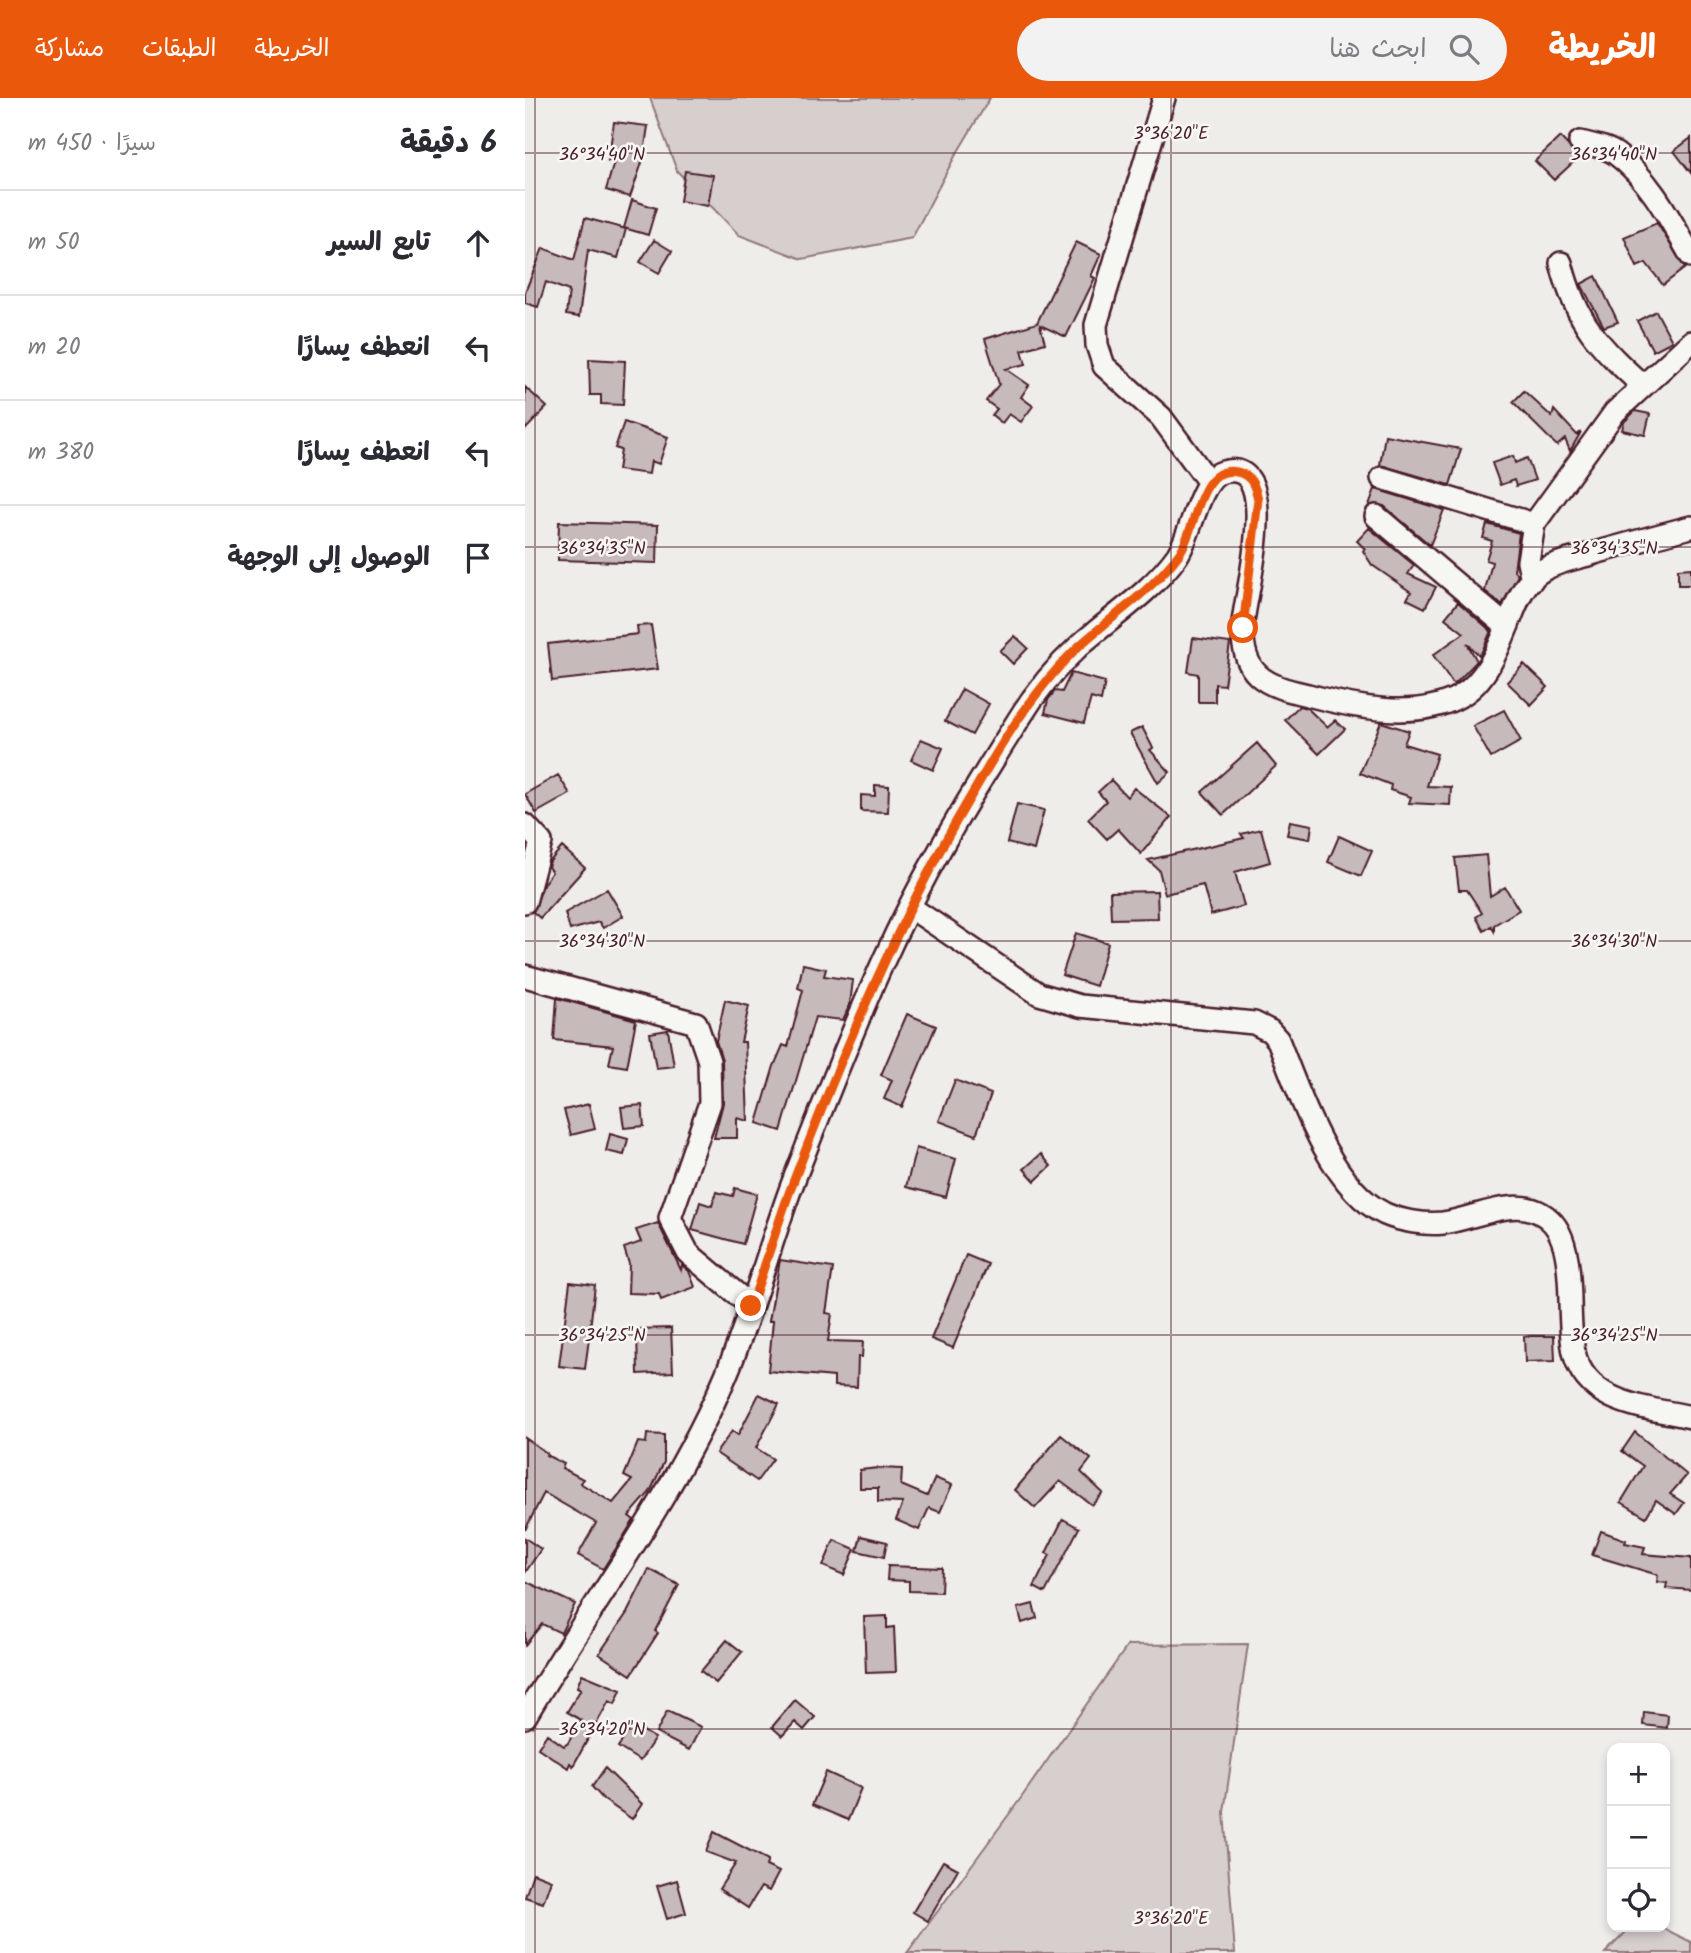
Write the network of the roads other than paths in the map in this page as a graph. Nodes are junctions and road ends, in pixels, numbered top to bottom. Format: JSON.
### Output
{"nodes":[{"id":1,"x":1164,"y":98,"type":"edge"},
{"id":2,"x":1580,"y":142,"type":"dead end"},
{"id":3,"x":1691,"y":256,"type":"edge"},
{"id":4,"x":1561,"y":263,"type":"dead end"},
{"id":5,"x":1691,"y":342,"type":"edge"},
{"id":6,"x":1643,"y":386,"type":"junction"},
{"id":7,"x":1382,"y":478,"type":"dead end"},
{"id":8,"x":1208,"y":481,"type":"junction"},
{"id":9,"x":1376,"y":516,"type":"dead end"},
{"id":10,"x":1534,"y":524,"type":"junction"},
{"id":11,"x":1691,"y":527,"type":"edge"},
{"id":12,"x":1532,"y":580,"type":"junction"},
{"id":13,"x":1507,"y":627,"type":"junction"},
{"id":14,"x":525,"y":825,"type":"edge"},
{"id":15,"x":525,"y":902,"type":"edge"},
{"id":16,"x":909,"y":907,"type":"junction"},
{"id":17,"x":525,"y":976,"type":"edge"},
{"id":18,"x":751,"y":1306,"type":"junction"},
{"id":19,"x":1691,"y":1417,"type":"edge"},
{"id":20,"x":525,"y":1717,"type":"edge"}],
"edges":[{"from":1,"to":8,"type":"street"},
{"from":2,"to":3,"type":"street"},
{"from":4,"to":6,"type":"street"},
{"from":5,"to":6,"type":"street"},
{"from":6,"to":10,"type":"street"},
{"from":7,"to":10,"type":"street"},
{"from":8,"to":13,"type":"street"},
{"from":8,"to":16,"type":"street"},
{"from":9,"to":13,"type":"street"},
{"from":10,"to":12,"type":"street"},
{"from":11,"to":12,"type":"street"},
{"from":12,"to":13,"type":"street"},
{"from":14,"to":15,"type":"street"},
{"from":16,"to":18,"type":"street"},
{"from":16,"to":19,"type":"street"},
{"from":17,"to":18,"type":"street"},
{"from":18,"to":20,"type":"street"}]}
